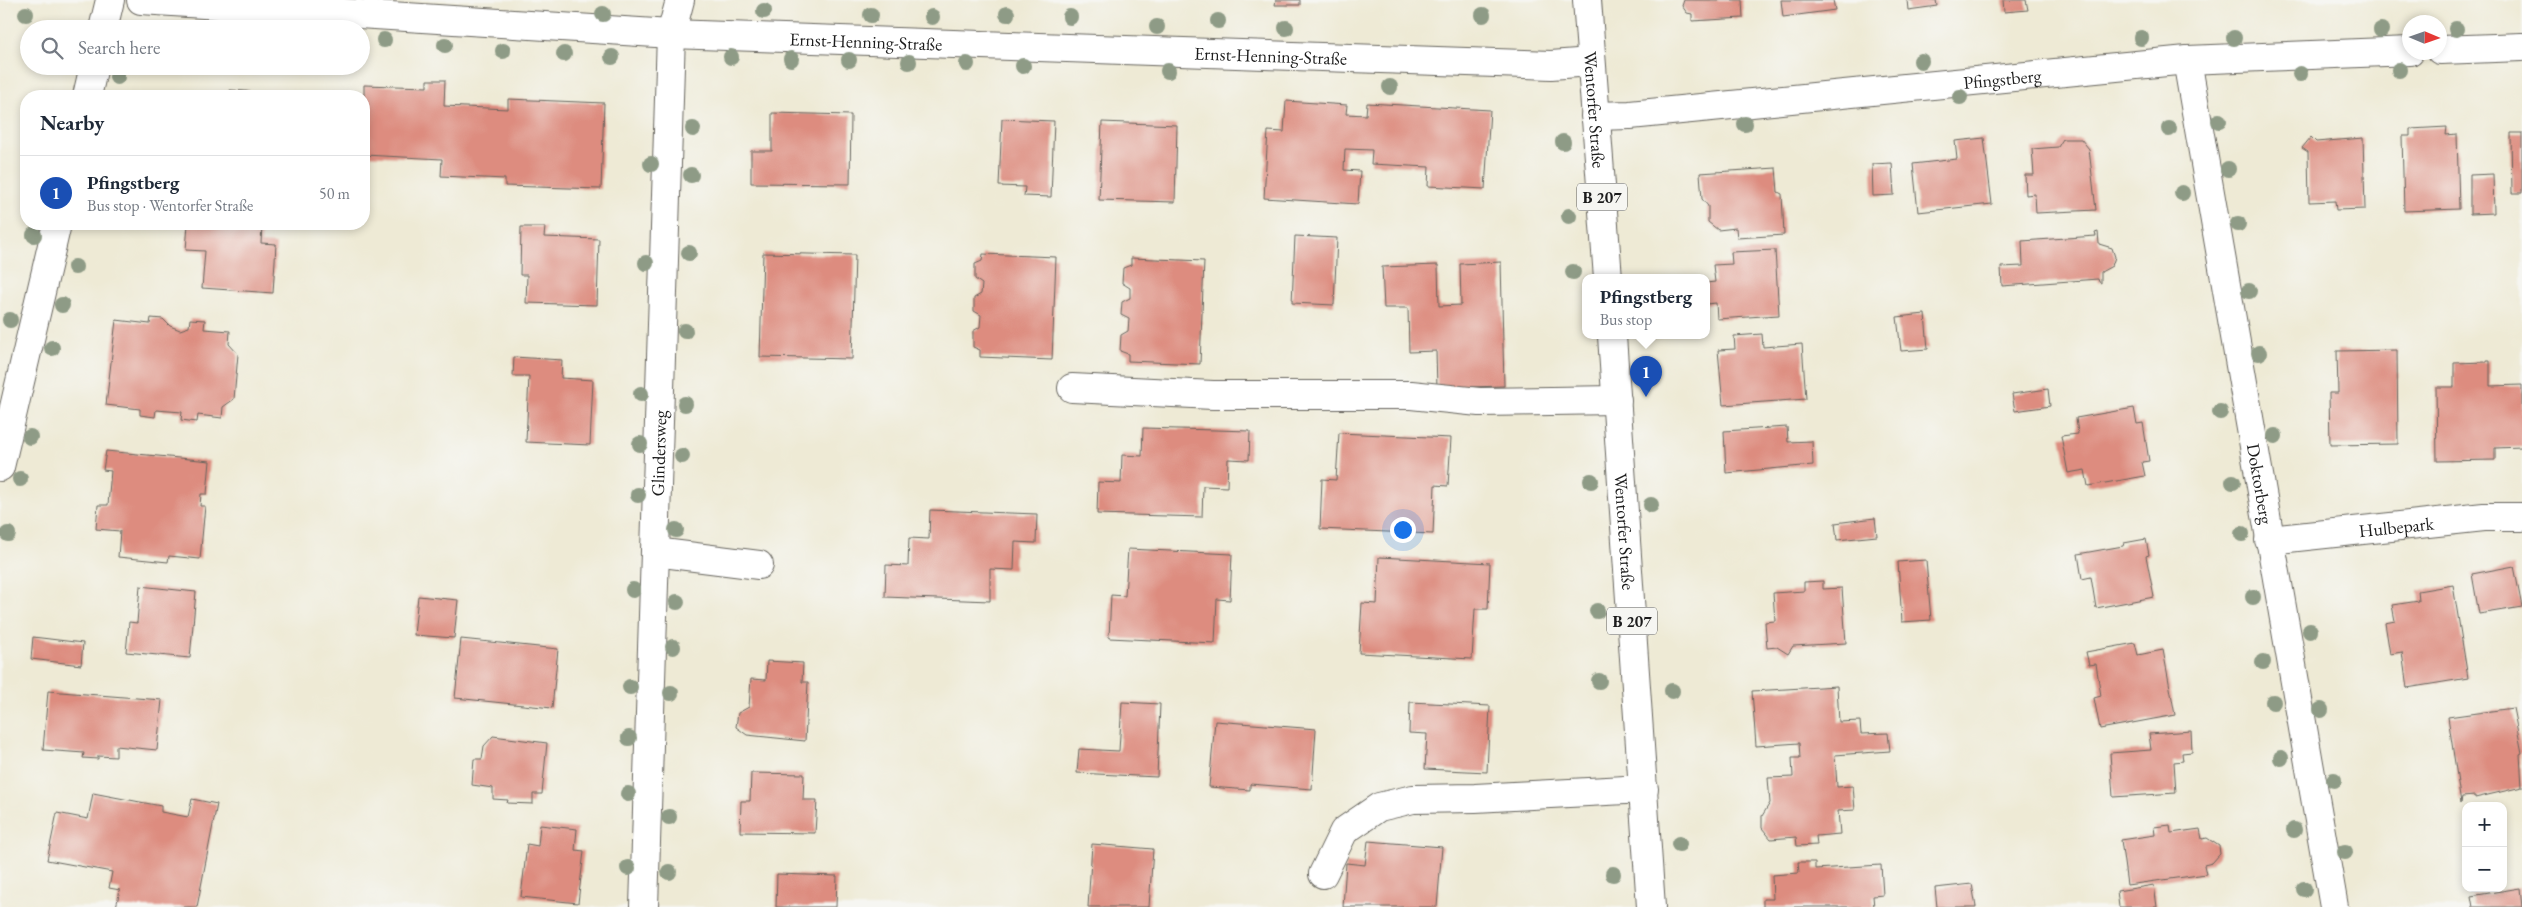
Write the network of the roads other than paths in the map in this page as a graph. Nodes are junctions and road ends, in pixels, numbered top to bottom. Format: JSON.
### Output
{"nodes":[{"id":1,"x":110,"y":0,"type":"edge"},
{"id":2,"x":141,"y":0,"type":"edge"},
{"id":3,"x":680,"y":0,"type":"edge"},
{"id":4,"x":1587,"y":0,"type":"edge"},
{"id":5,"x":105,"y":20,"type":"edge"},
{"id":6,"x":671,"y":34,"type":"junction"},
{"id":7,"x":2522,"y":47,"type":"edge"},
{"id":8,"x":2447,"y":50,"type":"edge"},
{"id":9,"x":2402,"y":51,"type":"edge"},
{"id":10,"x":2187,"y":60,"type":"junction"},
{"id":11,"x":1591,"y":62,"type":"junction"},
{"id":12,"x":92,"y":75,"type":"edge"},
{"id":13,"x":88,"y":90,"type":"edge"},
{"id":14,"x":1595,"y":116,"type":"junction"},
{"id":15,"x":56,"y":230,"type":"edge"},
{"id":16,"x":1608,"y":274,"type":"edge"},
{"id":17,"x":1612,"y":339,"type":"edge"},
{"id":18,"x":1072,"y":388,"type":"dead end"},
{"id":19,"x":1618,"y":400,"type":"junction"},
{"id":20,"x":0,"y":467,"type":"edge"},
{"id":21,"x":2522,"y":517,"type":"edge"},
{"id":22,"x":2269,"y":540,"type":"junction"},
{"id":23,"x":655,"y":552,"type":"junction"},
{"id":24,"x":759,"y":565,"type":"dead end"},
{"id":25,"x":1644,"y":789,"type":"junction"},
{"id":26,"x":1323,"y":874,"type":"dead end"},
{"id":27,"x":644,"y":907,"type":"edge"},
{"id":28,"x":1651,"y":907,"type":"edge"},
{"id":29,"x":2334,"y":907,"type":"edge"}],
"edges":[{"from":1,"to":5,"type":"street"},
{"from":2,"to":6,"type":"street","name":"Ernst-Henning-Straße"},
{"from":3,"to":6,"type":"street","name":"Glindersweg"},
{"from":4,"to":11,"type":"street","name":"Wentorfer Straße","number":"B 207"},
{"from":6,"to":11,"type":"street","name":"Ernst-Henning-Straße"},
{"from":6,"to":23,"type":"street","name":"Glindersweg"},
{"from":7,"to":8,"type":"street"},
{"from":9,"to":10,"type":"street","name":"Pfingstberg"},
{"from":10,"to":14,"type":"street","name":"Pfingstberg"},
{"from":10,"to":22,"type":"street","name":"Doktorberg"},
{"from":11,"to":14,"type":"street","name":"Wentorfer Straße","number":"B 207"},
{"from":12,"to":13,"type":"street"},
{"from":14,"to":16,"type":"street","name":"Wentorfer Straße","number":"B 207"},
{"from":15,"to":20,"type":"street"},
{"from":17,"to":19,"type":"street","name":"Wentorfer Straße","number":"B 207"},
{"from":18,"to":19,"type":"street"},
{"from":19,"to":25,"type":"street","name":"Wentorfer Straße","number":"B 207"},
{"from":21,"to":22,"type":"street","name":"Hulbepark"},
{"from":22,"to":29,"type":"street","name":"Doktorberg"},
{"from":23,"to":24,"type":"street"},
{"from":23,"to":27,"type":"street","name":"Glindersweg"},
{"from":25,"to":26,"type":"street"},
{"from":25,"to":28,"type":"street","name":"Wentorfer Straße","number":"B 207"}]}
